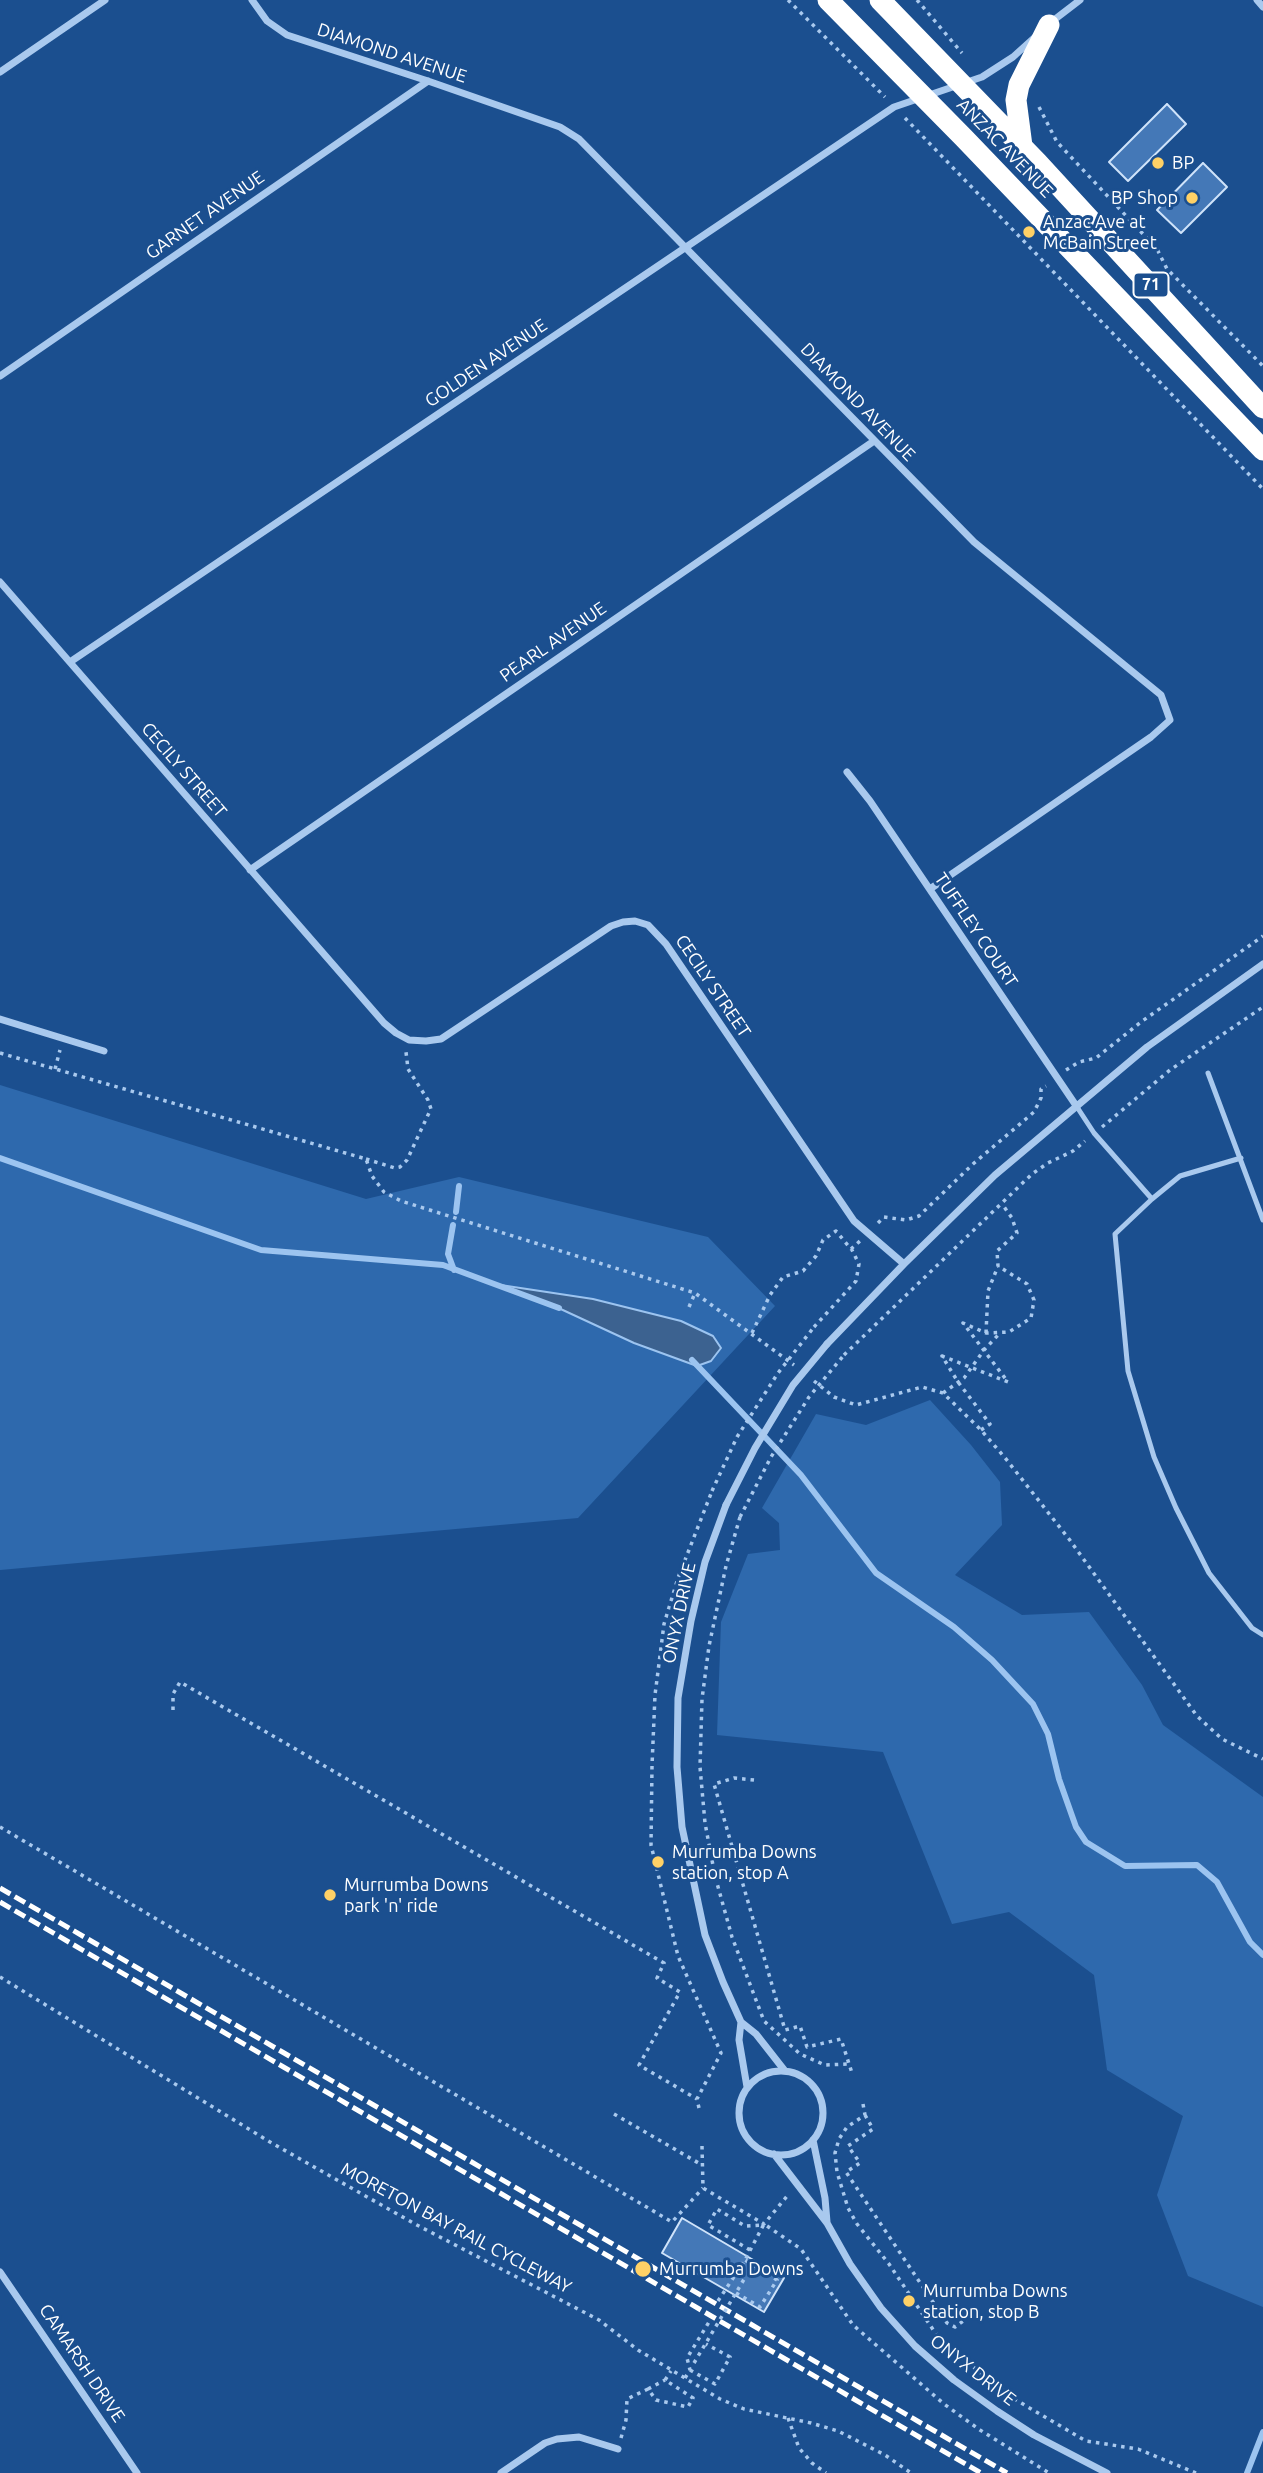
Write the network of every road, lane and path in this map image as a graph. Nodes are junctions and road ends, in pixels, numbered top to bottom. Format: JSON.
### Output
{"nodes":[{"id":1,"x":105,"y":0,"type":"edge"},
{"id":2,"x":252,"y":0,"type":"edge"},
{"id":3,"x":788,"y":0,"type":"edge"},
{"id":4,"x":828,"y":0,"type":"edge"},
{"id":5,"x":880,"y":0,"type":"edge"},
{"id":6,"x":917,"y":0,"type":"edge"},
{"id":7,"x":1080,"y":0,"type":"edge"},
{"id":8,"x":1257,"y":0,"type":"edge"},
{"id":9,"x":1263,"y":7,"type":"edge"},
{"id":10,"x":1049,"y":25,"type":"junction"},
{"id":11,"x":0,"y":72,"type":"edge"},
{"id":12,"x":428,"y":81,"type":"junction"},
{"id":13,"x":972,"y":81,"type":"junction"},
{"id":14,"x":922,"y":96,"type":"junction"},
{"id":15,"x":1016,"y":100,"type":"junction"},
{"id":16,"x":894,"y":107,"type":"junction"},
{"id":17,"x":1022,"y":146,"type":"junction"},
{"id":18,"x":685,"y":247,"type":"junction"},
{"id":19,"x":1263,"y":366,"type":"edge"},
{"id":20,"x":0,"y":376,"type":"edge"},
{"id":21,"x":1263,"y":408,"type":"edge"},
{"id":22,"x":873,"y":441,"type":"junction"},
{"id":23,"x":1263,"y":450,"type":"edge"},
{"id":24,"x":1263,"y":489,"type":"edge"},
{"id":25,"x":0,"y":582,"type":"edge"},
{"id":26,"x":70,"y":662,"type":"junction"},
{"id":27,"x":847,"y":772,"type":"dead end"},
{"id":28,"x":250,"y":870,"type":"junction"},
{"id":29,"x":930,"y":888,"type":"junction"},
{"id":30,"x":1263,"y":964,"type":"edge"},
{"id":31,"x":1263,"y":1007,"type":"edge"},
{"id":32,"x":0,"y":1019,"type":"edge"},
{"id":33,"x":410,"y":1040,"type":"junction"},
{"id":34,"x":104,"y":1051,"type":"dead end"},
{"id":35,"x":0,"y":1053,"type":"edge"},
{"id":36,"x":1208,"y":1073,"type":"dead end"},
{"id":37,"x":1076,"y":1107,"type":"junction"},
{"id":38,"x":1094,"y":1133,"type":"junction"},
{"id":39,"x":1241,"y":1158,"type":"junction"},
{"id":40,"x":366,"y":1159,"type":"junction"},
{"id":41,"x":1152,"y":1199,"type":"junction"},
{"id":42,"x":1001,"y":1203,"type":"junction"},
{"id":43,"x":1263,"y":1220,"type":"edge"},
{"id":44,"x":867,"y":1233,"type":"junction"},
{"id":45,"x":851,"y":1249,"type":"junction"},
{"id":46,"x":904,"y":1264,"type":"junction"},
{"id":47,"x":998,"y":1266,"type":"junction"},
{"id":48,"x":695,"y":1293,"type":"junction"},
{"id":49,"x":689,"y":1307,"type":"dead end"},
{"id":50,"x":1001,"y":1332,"type":"junction"},
{"id":51,"x":986,"y":1333,"type":"junction"},
{"id":52,"x":984,"y":1350,"type":"junction"},
{"id":53,"x":973,"y":1368,"type":"junction"},
{"id":54,"x":958,"y":1382,"type":"junction"},
{"id":55,"x":943,"y":1393,"type":"junction"},
{"id":56,"x":834,"y":1397,"type":"dead end"},
{"id":57,"x":981,"y":1430,"type":"junction"},
{"id":58,"x":712,"y":1491,"type":"dead end"},
{"id":59,"x":1263,"y":1635,"type":"edge"},
{"id":60,"x":173,"y":1710,"type":"dead end"},
{"id":61,"x":1263,"y":1759,"type":"edge"},
{"id":62,"x":754,"y":1780,"type":"dead end"},
{"id":63,"x":0,"y":1827,"type":"edge"},
{"id":64,"x":0,"y":1977,"type":"edge"},
{"id":65,"x":741,"y":2022,"type":"junction"},
{"id":66,"x":720,"y":2053,"type":"dead end"},
{"id":67,"x":849,"y":2064,"type":"junction"},
{"id":68,"x":785,"y":2071,"type":"junction"},
{"id":69,"x":852,"y":2073,"type":"dead end"},
{"id":70,"x":747,"y":2087,"type":"junction"},
{"id":71,"x":697,"y":2099,"type":"junction"},
{"id":72,"x":863,"y":2104,"type":"dead end"},
{"id":73,"x":699,"y":2108,"type":"dead end"},
{"id":74,"x":614,"y":2113,"type":"dead end"},
{"id":75,"x":865,"y":2115,"type":"junction"},
{"id":76,"x":813,"y":2140,"type":"junction"},
{"id":77,"x":702,"y":2146,"type":"dead end"},
{"id":78,"x":774,"y":2154,"type":"junction"},
{"id":79,"x":702,"y":2165,"type":"junction"},
{"id":80,"x":703,"y":2188,"type":"junction"},
{"id":81,"x":792,"y":2191,"type":"dead end"},
{"id":82,"x":827,"y":2223,"type":"junction"},
{"id":83,"x":764,"y":2224,"type":"junction"},
{"id":84,"x":750,"y":2250,"type":"junction"},
{"id":85,"x":745,"y":2260,"type":"junction"},
{"id":86,"x":0,"y":2272,"type":"edge"},
{"id":87,"x":746,"y":2276,"type":"dead end"},
{"id":88,"x":736,"y":2292,"type":"junction"},
{"id":89,"x":718,"y":2301,"type":"dead end"},
{"id":90,"x":972,"y":2304,"type":"dead end"},
{"id":91,"x":709,"y":2322,"type":"dead end"},
{"id":92,"x":706,"y":2344,"type":"junction"},
{"id":93,"x":694,"y":2363,"type":"dead end"},
{"id":94,"x":690,"y":2370,"type":"junction"},
{"id":95,"x":671,"y":2371,"type":"junction"},
{"id":96,"x":685,"y":2378,"type":"junction"},
{"id":97,"x":665,"y":2380,"type":"junction"},
{"id":98,"x":648,"y":2389,"type":"junction"},
{"id":99,"x":788,"y":2418,"type":"junction"},
{"id":100,"x":618,"y":2449,"type":"joint"},
{"id":101,"x":137,"y":2473,"type":"edge"},
{"id":102,"x":501,"y":2473,"type":"edge"},
{"id":103,"x":825,"y":2473,"type":"edge"},
{"id":104,"x":911,"y":2473,"type":"edge"},
{"id":105,"x":1049,"y":2473,"type":"edge"},
{"id":106,"x":1107,"y":2473,"type":"edge"},
{"id":107,"x":1196,"y":2473,"type":"edge"}],
"edges":[{"from":1,"to":11,"type":"street"},
{"from":2,"to":12,"type":"street","name":"DIAMOND AVENUE"},
{"from":3,"to":16,"type":"path"},
{"from":4,"to":14,"type":"highway","name":"ANZAC AVENUE","number":"71"},
{"from":5,"to":13,"type":"highway","name":"ANZAC AVENUE","number":"71"},
{"from":6,"to":13,"type":"path"},
{"from":7,"to":10,"type":"street","name":"GOLDEN AVENUE"},
{"from":8,"to":9,"type":"street"},
{"from":10,"to":13,"type":"street","name":"GOLDEN AVENUE"},
{"from":10,"to":15,"type":"highway"},
{"from":12,"to":18,"type":"street","name":"DIAMOND AVENUE"},
{"from":12,"to":20,"type":"street","name":"GARNET AVENUE"},
{"from":13,"to":14,"type":"street","name":"GOLDEN AVENUE"},
{"from":13,"to":17,"type":"highway","name":"ANZAC AVENUE","number":"71"},
{"from":14,"to":16,"type":"street","name":"GOLDEN AVENUE"},
{"from":14,"to":23,"type":"highway","name":"ANZAC AVENUE","number":"71"},
{"from":15,"to":17,"type":"highway"},
{"from":15,"to":19,"type":"path"},
{"from":16,"to":18,"type":"street","name":"GOLDEN AVENUE"},
{"from":16,"to":24,"type":"path"},
{"from":17,"to":21,"type":"highway","name":"ANZAC AVENUE","number":"71"},
{"from":18,"to":22,"type":"street","name":"DIAMOND AVENUE"},
{"from":18,"to":26,"type":"street","name":"GOLDEN AVENUE"},
{"from":22,"to":28,"type":"street","name":"PEARL AVENUE"},
{"from":22,"to":29,"type":"street","name":"DIAMOND AVENUE"},
{"from":25,"to":26,"type":"street","name":"CECILY STREET"},
{"from":26,"to":28,"type":"street","name":"CECILY STREET"},
{"from":27,"to":29,"type":"street","name":"TUFFLEY COURT"},
{"from":28,"to":33,"type":"street","name":"CECILY STREET"},
{"from":29,"to":37,"type":"street","name":"TUFFLEY COURT"},
{"from":30,"to":37,"type":"street"},
{"from":31,"to":38,"type":"path"},
{"from":32,"to":34,"type":"street"},
{"from":33,"to":40,"type":"path"},
{"from":33,"to":44,"type":"street","name":"CECILY STREET"},
{"from":35,"to":40,"type":"path"},
{"from":36,"to":39,"type":"lane"},
{"from":37,"to":38,"type":"lane"},
{"from":37,"to":46,"type":"street"},
{"from":38,"to":41,"type":"lane"},
{"from":38,"to":42,"type":"path"},
{"from":39,"to":41,"type":"lane"},
{"from":39,"to":43,"type":"lane"},
{"from":40,"to":48,"type":"path"},
{"from":41,"to":59,"type":"lane"},
{"from":42,"to":47,"type":"path"},
{"from":42,"to":67,"type":"path","bridge":true},
{"from":44,"to":45,"type":"path"},
{"from":44,"to":46,"type":"street","name":"CECILY STREET"},
{"from":45,"to":48,"type":"path"},
{"from":45,"to":58,"type":"path","bridge":true},
{"from":46,"to":65,"type":"street","name":"ONYX DRIVE","bridge":true},
{"from":47,"to":50,"type":"path"},
{"from":47,"to":51,"type":"path"},
{"from":48,"to":49,"type":"path"},
{"from":50,"to":51,"type":"path"},
{"from":50,"to":52,"type":"path"},
{"from":51,"to":52,"type":"path"},
{"from":52,"to":53,"type":"path"},
{"from":52,"to":53,"type":"path"},
{"from":53,"to":54,"type":"path"},
{"from":53,"to":54,"type":"path"},
{"from":54,"to":55,"type":"path"},
{"from":54,"to":57,"type":"path"},
{"from":55,"to":56,"type":"path"},
{"from":55,"to":57,"type":"path"},
{"from":57,"to":61,"type":"path"},
{"from":60,"to":71,"type":"path"},
{"from":62,"to":67,"type":"path"},
{"from":63,"to":80,"type":"path"},
{"from":64,"to":95,"type":"path","name":"MORETON BAY RAIL CYCLEWAY"},
{"from":65,"to":68,"type":"street","name":"ONYX DRIVE"},
{"from":65,"to":70,"type":"street","name":"ONYX DRIVE"},
{"from":66,"to":71,"type":"path"},
{"from":67,"to":69,"type":"path"},
{"from":68,"to":70,"type":"street"},
{"from":68,"to":76,"type":"street"},
{"from":70,"to":78,"type":"street"},
{"from":71,"to":73,"type":"path"},
{"from":72,"to":75,"type":"path"},
{"from":74,"to":79,"type":"path"},
{"from":75,"to":90,"type":"path"},
{"from":75,"to":107,"type":"path"},
{"from":76,"to":78,"type":"street"},
{"from":76,"to":82,"type":"street","name":"ONYX DRIVE"},
{"from":77,"to":79,"type":"path"},
{"from":78,"to":82,"type":"street","name":"ONYX DRIVE"},
{"from":79,"to":80,"type":"path"},
{"from":80,"to":83,"type":"path"},
{"from":81,"to":83,"type":"path"},
{"from":82,"to":106,"type":"street","name":"ONYX DRIVE"},
{"from":83,"to":84,"type":"path"},
{"from":83,"to":84,"type":"path"},
{"from":83,"to":105,"type":"path"},
{"from":84,"to":85,"type":"path"},
{"from":85,"to":88,"type":"path"},
{"from":85,"to":89,"type":"path"},
{"from":86,"to":101,"type":"street","name":"CAMARSH DRIVE"},
{"from":87,"to":88,"type":"path","bridge":true},
{"from":88,"to":92,"type":"path","bridge":true},
{"from":91,"to":94,"type":"path"},
{"from":92,"to":93,"type":"path","bridge":true},
{"from":92,"to":94,"type":"path"},
{"from":94,"to":96,"type":"path"},
{"from":95,"to":96,"type":"path","name":"MORETON BAY RAIL CYCLEWAY"},
{"from":95,"to":97,"type":"path"},
{"from":96,"to":99,"type":"path","name":"MORETON BAY RAIL CYCLEWAY"},
{"from":97,"to":98,"type":"path"},
{"from":97,"to":98,"type":"path"},
{"from":98,"to":100,"type":"path"},
{"from":99,"to":103,"type":"path"},
{"from":99,"to":104,"type":"path","name":"MORETON BAY RAIL CYCLEWAY"},
{"from":100,"to":102,"type":"street"}]}
